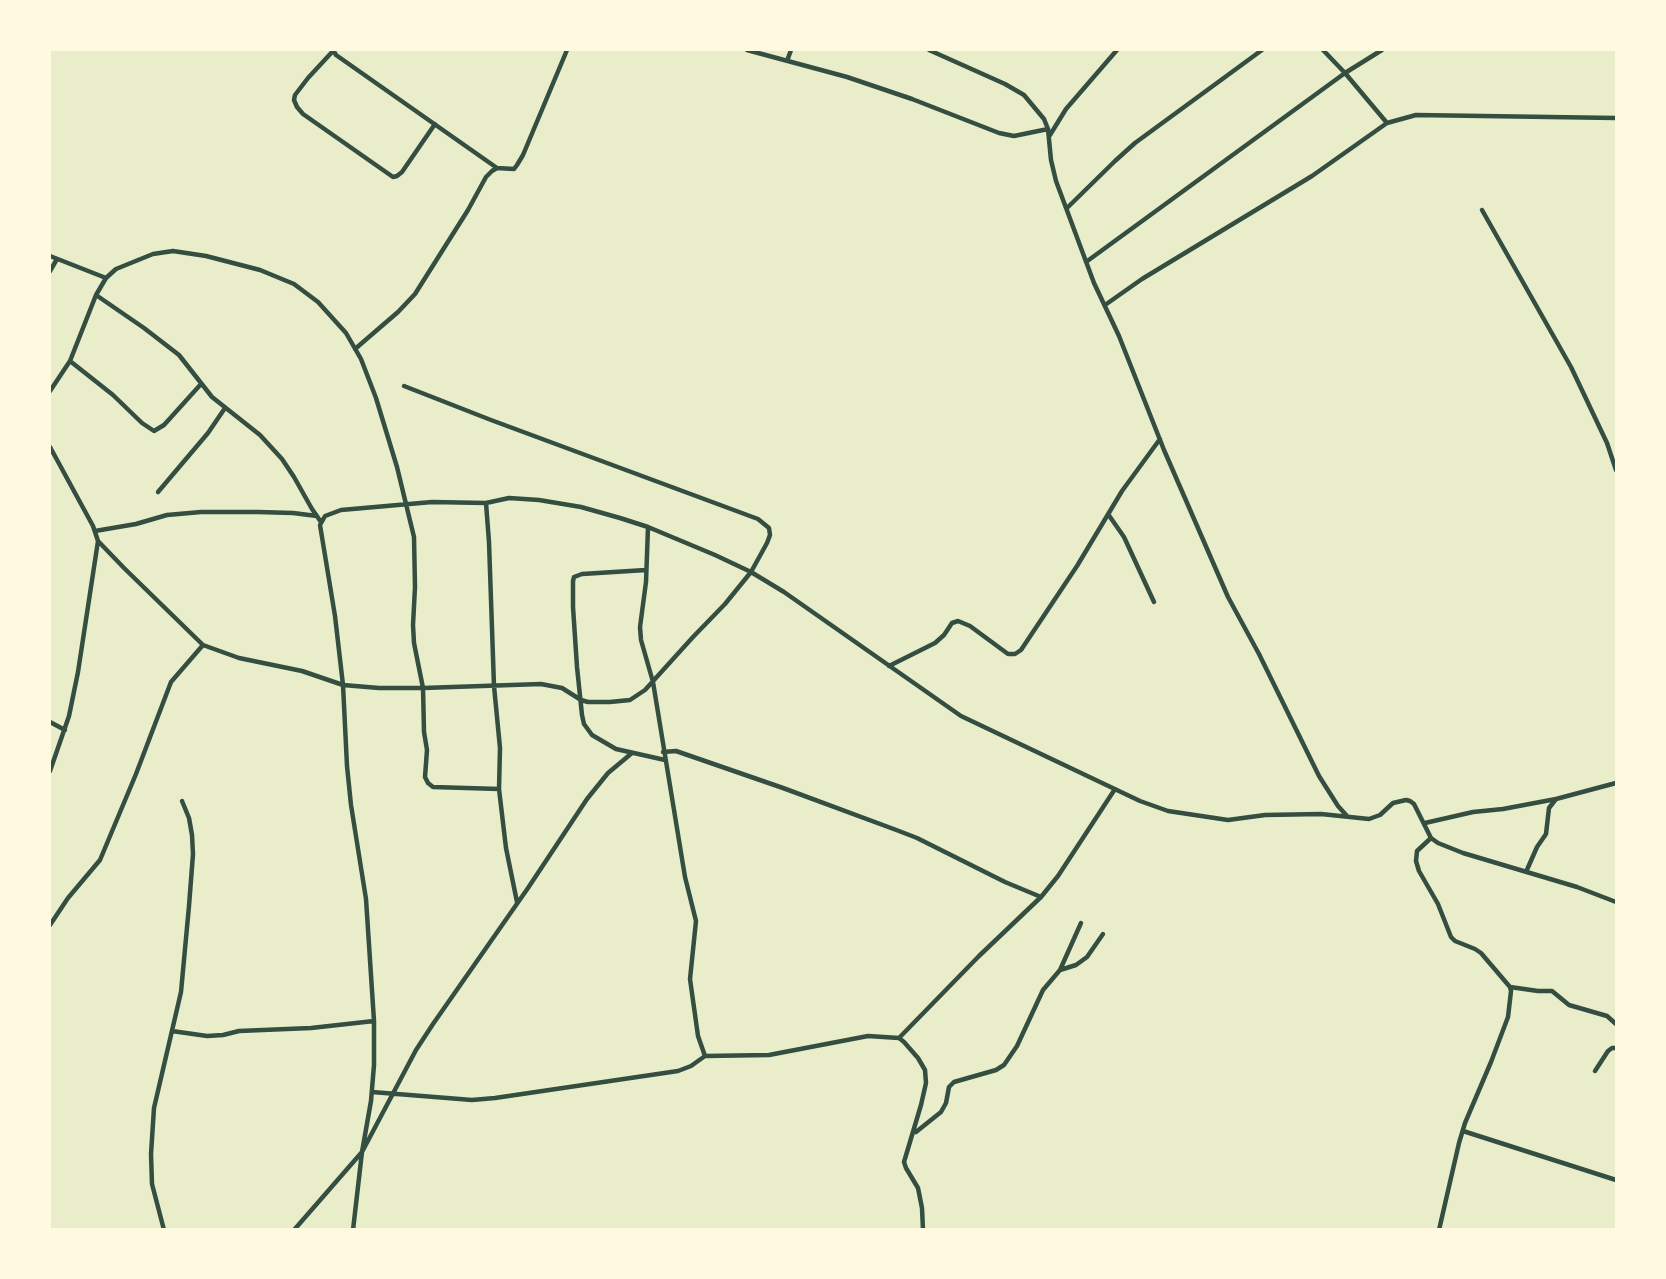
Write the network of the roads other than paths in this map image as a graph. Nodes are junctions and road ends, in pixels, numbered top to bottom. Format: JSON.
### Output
{"nodes":[{"id":1,"x":333,"y":50,"type":"edge"},
{"id":2,"x":567,"y":50,"type":"edge"},
{"id":3,"x":747,"y":50,"type":"edge"},
{"id":4,"x":791,"y":50,"type":"edge"},
{"id":5,"x":929,"y":50,"type":"edge"},
{"id":6,"x":1116,"y":50,"type":"edge"},
{"id":7,"x":1262,"y":50,"type":"edge"},
{"id":8,"x":1323,"y":50,"type":"edge"},
{"id":9,"x":1382,"y":50,"type":"edge"},
{"id":10,"x":787,"y":61,"type":"junction"},
{"id":11,"x":1345,"y":73,"type":"junction"},
{"id":12,"x":1617,"y":118,"type":"edge"},
{"id":13,"x":1387,"y":123,"type":"junction"},
{"id":14,"x":435,"y":124,"type":"junction"},
{"id":15,"x":1048,"y":129,"type":"junction"},
{"id":16,"x":1049,"y":137,"type":"junction"},
{"id":17,"x":497,"y":168,"type":"junction"},
{"id":18,"x":1067,"y":208,"type":"junction"},
{"id":19,"x":1482,"y":210,"type":"dead end"},
{"id":20,"x":50,"y":256,"type":"edge"},
{"id":21,"x":57,"y":259,"type":"junction"},
{"id":22,"x":1086,"y":262,"type":"junction"},
{"id":23,"x":50,"y":271,"type":"edge"},
{"id":24,"x":106,"y":278,"type":"junction"},
{"id":25,"x":96,"y":296,"type":"junction"},
{"id":26,"x":1105,"y":306,"type":"junction"},
{"id":27,"x":355,"y":349,"type":"junction"},
{"id":28,"x":70,"y":361,"type":"junction"},
{"id":29,"x":201,"y":384,"type":"junction"},
{"id":30,"x":404,"y":386,"type":"dead end"},
{"id":31,"x":50,"y":391,"type":"edge"},
{"id":32,"x":225,"y":408,"type":"junction"},
{"id":33,"x":1160,"y":438,"type":"junction"},
{"id":34,"x":50,"y":447,"type":"edge"},
{"id":35,"x":1617,"y":470,"type":"edge"},
{"id":36,"x":158,"y":492,"type":"dead end"},
{"id":37,"x":486,"y":503,"type":"junction"},
{"id":38,"x":406,"y":504,"type":"junction"},
{"id":39,"x":1108,"y":514,"type":"junction"},
{"id":40,"x":316,"y":516,"type":"junction"},
{"id":41,"x":321,"y":522,"type":"junction"},
{"id":42,"x":648,"y":527,"type":"junction"},
{"id":43,"x":96,"y":531,"type":"junction"},
{"id":44,"x":98,"y":541,"type":"junction"},
{"id":45,"x":646,"y":570,"type":"junction"},
{"id":46,"x":751,"y":572,"type":"junction"},
{"id":47,"x":1154,"y":602,"type":"dead end"},
{"id":48,"x":203,"y":645,"type":"junction"},
{"id":49,"x":889,"y":666,"type":"junction"},
{"id":50,"x":653,"y":682,"type":"junction"},
{"id":51,"x":343,"y":685,"type":"junction"},
{"id":52,"x":494,"y":686,"type":"junction"},
{"id":53,"x":423,"y":688,"type":"junction"},
{"id":54,"x":580,"y":700,"type":"junction"},
{"id":55,"x":50,"y":722,"type":"edge"},
{"id":56,"x":65,"y":730,"type":"junction"},
{"id":57,"x":663,"y":752,"type":"junction"},
{"id":58,"x":632,"y":753,"type":"junction"},
{"id":59,"x":665,"y":760,"type":"junction"},
{"id":60,"x":50,"y":771,"type":"edge"},
{"id":61,"x":1617,"y":783,"type":"edge"},
{"id":62,"x":499,"y":789,"type":"junction"},
{"id":63,"x":1114,"y":789,"type":"junction"},
{"id":64,"x":1556,"y":799,"type":"junction"},
{"id":65,"x":182,"y":801,"type":"dead end"},
{"id":66,"x":1348,"y":817,"type":"junction"},
{"id":67,"x":1425,"y":824,"type":"junction"},
{"id":68,"x":1431,"y":838,"type":"junction"},
{"id":69,"x":1526,"y":872,"type":"junction"},
{"id":70,"x":1041,"y":897,"type":"junction"},
{"id":71,"x":517,"y":902,"type":"junction"},
{"id":72,"x":1617,"y":902,"type":"edge"},
{"id":73,"x":1082,"y":923,"type":"dead end"},
{"id":74,"x":50,"y":925,"type":"edge"},
{"id":75,"x":1103,"y":934,"type":"dead end"},
{"id":76,"x":1060,"y":970,"type":"junction"},
{"id":77,"x":1510,"y":987,"type":"junction"},
{"id":78,"x":374,"y":1021,"type":"junction"},
{"id":79,"x":1617,"y":1024,"type":"edge"},
{"id":80,"x":172,"y":1030,"type":"junction"},
{"id":81,"x":899,"y":1038,"type":"junction"},
{"id":82,"x":1617,"y":1048,"type":"edge"},
{"id":83,"x":705,"y":1056,"type":"junction"},
{"id":84,"x":1595,"y":1071,"type":"dead end"},
{"id":85,"x":372,"y":1092,"type":"junction"},
{"id":86,"x":393,"y":1094,"type":"junction"},
{"id":87,"x":1463,"y":1131,"type":"junction"},
{"id":88,"x":914,"y":1133,"type":"junction"},
{"id":89,"x":362,"y":1152,"type":"junction"},
{"id":90,"x":1617,"y":1180,"type":"edge"},
{"id":91,"x":164,"y":1230,"type":"edge"},
{"id":92,"x":294,"y":1230,"type":"edge"},
{"id":93,"x":353,"y":1230,"type":"edge"},
{"id":94,"x":923,"y":1230,"type":"edge"},
{"id":95,"x":1439,"y":1230,"type":"edge"}],
"edges":[{"from":1,"to":14,"type":"street"},
{"from":1,"to":14,"type":"street"},
{"from":2,"to":17,"type":"street"},
{"from":3,"to":10,"type":"street"},
{"from":4,"to":10,"type":"street"},
{"from":5,"to":15,"type":"street"},
{"from":6,"to":16,"type":"street"},
{"from":7,"to":18,"type":"street"},
{"from":8,"to":11,"type":"street"},
{"from":9,"to":11,"type":"street"},
{"from":10,"to":15,"type":"street"},
{"from":11,"to":13,"type":"street"},
{"from":11,"to":22,"type":"street"},
{"from":12,"to":13,"type":"street"},
{"from":13,"to":26,"type":"street"},
{"from":14,"to":17,"type":"street"},
{"from":15,"to":16,"type":"street"},
{"from":16,"to":18,"type":"street"},
{"from":17,"to":27,"type":"street"},
{"from":18,"to":22,"type":"street"},
{"from":19,"to":35,"type":"street"},
{"from":20,"to":21,"type":"street"},
{"from":21,"to":23,"type":"street"},
{"from":21,"to":24,"type":"street"},
{"from":22,"to":26,"type":"street"},
{"from":24,"to":25,"type":"street"},
{"from":24,"to":27,"type":"street"},
{"from":25,"to":28,"type":"street"},
{"from":25,"to":29,"type":"street"},
{"from":26,"to":33,"type":"street"},
{"from":27,"to":38,"type":"street"},
{"from":28,"to":29,"type":"street"},
{"from":28,"to":31,"type":"street"},
{"from":29,"to":32,"type":"street"},
{"from":30,"to":46,"type":"street"},
{"from":32,"to":36,"type":"street"},
{"from":32,"to":40,"type":"street"},
{"from":33,"to":39,"type":"street"},
{"from":33,"to":66,"type":"street"},
{"from":34,"to":43,"type":"street"},
{"from":37,"to":38,"type":"street"},
{"from":37,"to":42,"type":"street"},
{"from":37,"to":52,"type":"street"},
{"from":38,"to":41,"type":"street"},
{"from":38,"to":53,"type":"street"},
{"from":39,"to":47,"type":"street"},
{"from":39,"to":49,"type":"street"},
{"from":40,"to":41,"type":"street"},
{"from":40,"to":43,"type":"street"},
{"from":41,"to":51,"type":"street"},
{"from":42,"to":45,"type":"street"},
{"from":42,"to":46,"type":"street"},
{"from":43,"to":44,"type":"street"},
{"from":44,"to":48,"type":"street"},
{"from":44,"to":56,"type":"street"},
{"from":45,"to":50,"type":"street"},
{"from":45,"to":54,"type":"street"},
{"from":46,"to":49,"type":"street"},
{"from":46,"to":50,"type":"street"},
{"from":48,"to":51,"type":"street"},
{"from":48,"to":74,"type":"street"},
{"from":49,"to":63,"type":"street"},
{"from":50,"to":54,"type":"street"},
{"from":50,"to":57,"type":"street"},
{"from":51,"to":53,"type":"street"},
{"from":51,"to":78,"type":"street"},
{"from":52,"to":53,"type":"street"},
{"from":52,"to":54,"type":"street"},
{"from":52,"to":62,"type":"street"},
{"from":53,"to":62,"type":"street"},
{"from":54,"to":58,"type":"street"},
{"from":55,"to":56,"type":"street"},
{"from":56,"to":60,"type":"street"},
{"from":57,"to":59,"type":"street"},
{"from":57,"to":70,"type":"street"},
{"from":58,"to":59,"type":"street"},
{"from":58,"to":71,"type":"street"},
{"from":59,"to":83,"type":"street"},
{"from":61,"to":64,"type":"street"},
{"from":62,"to":71,"type":"street"},
{"from":63,"to":66,"type":"street"},
{"from":63,"to":70,"type":"street"},
{"from":64,"to":67,"type":"street"},
{"from":64,"to":69,"type":"street"},
{"from":65,"to":80,"type":"street"},
{"from":66,"to":67,"type":"street"},
{"from":67,"to":68,"type":"street"},
{"from":68,"to":69,"type":"street"},
{"from":68,"to":77,"type":"street"},
{"from":69,"to":72,"type":"street"},
{"from":70,"to":81,"type":"street"},
{"from":71,"to":86,"type":"street"},
{"from":73,"to":76,"type":"street"},
{"from":75,"to":76,"type":"street"},
{"from":76,"to":88,"type":"street"},
{"from":77,"to":79,"type":"street"},
{"from":77,"to":87,"type":"street"},
{"from":78,"to":80,"type":"street"},
{"from":78,"to":85,"type":"street"},
{"from":80,"to":91,"type":"street"},
{"from":81,"to":83,"type":"street"},
{"from":81,"to":88,"type":"street"},
{"from":82,"to":84,"type":"street"},
{"from":83,"to":86,"type":"street"},
{"from":85,"to":86,"type":"street"},
{"from":85,"to":89,"type":"street"},
{"from":86,"to":89,"type":"street"},
{"from":87,"to":90,"type":"street"},
{"from":87,"to":95,"type":"street"},
{"from":88,"to":94,"type":"street"},
{"from":89,"to":92,"type":"street"},
{"from":89,"to":93,"type":"street"}]}
